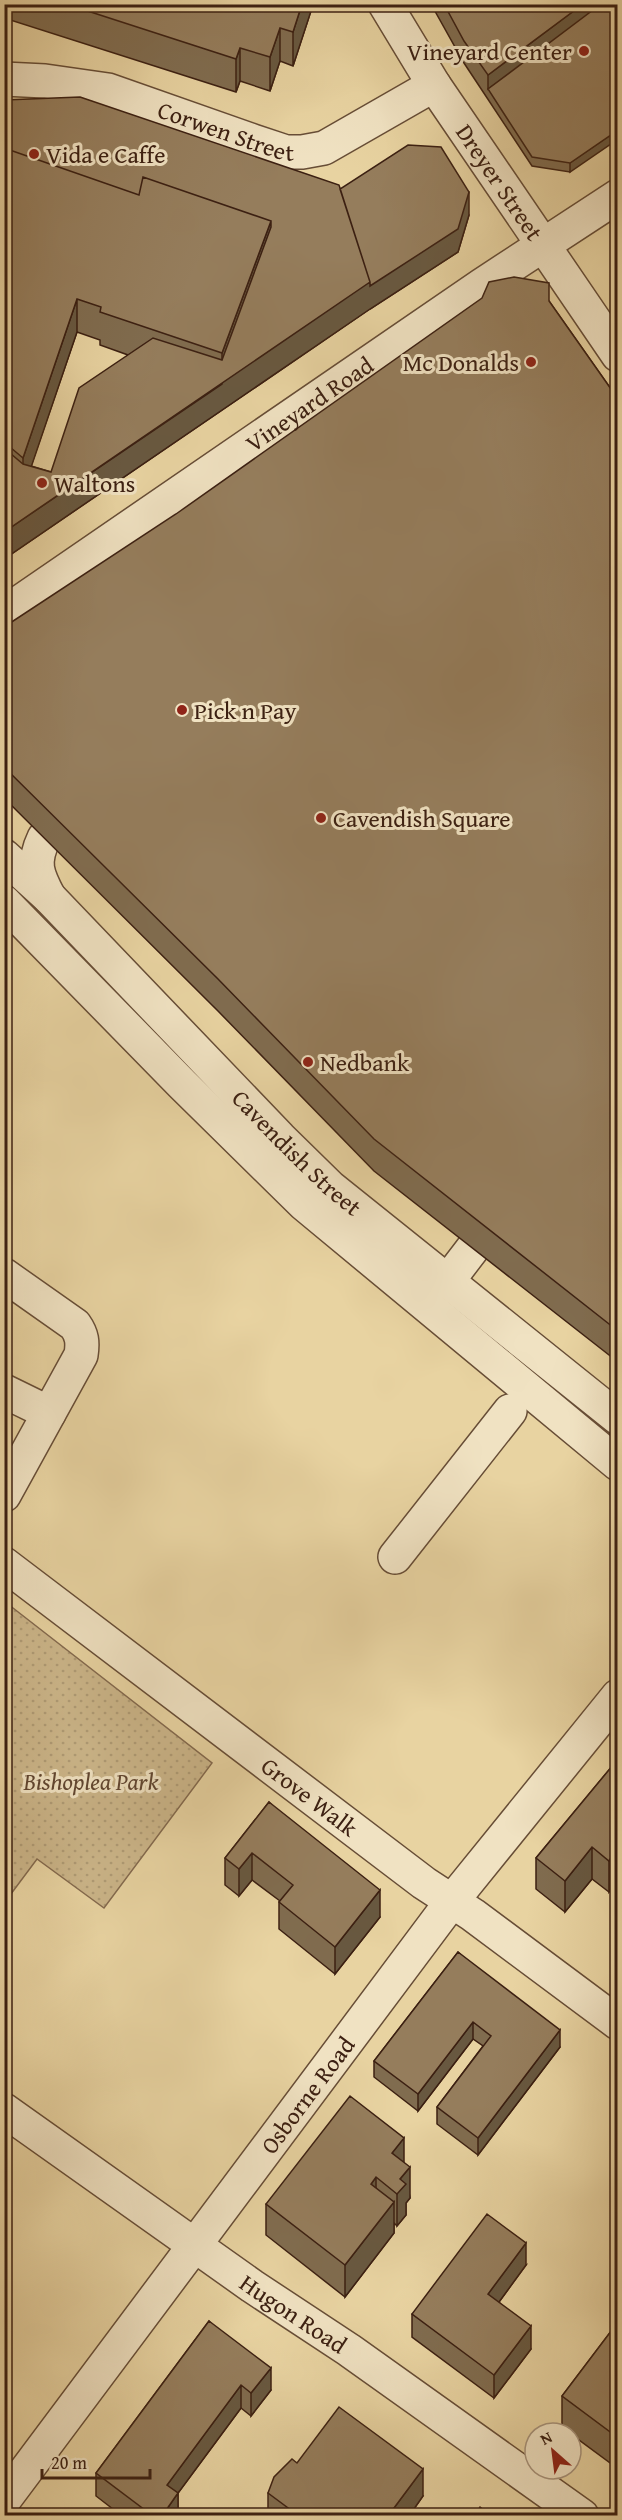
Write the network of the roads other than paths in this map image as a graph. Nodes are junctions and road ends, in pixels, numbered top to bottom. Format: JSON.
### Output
{"nodes":[{"id":1,"x":386,"y":4,"type":"edge"},
{"id":2,"x":4,"y":79,"type":"edge"},
{"id":3,"x":434,"y":85,"type":"junction"},
{"id":4,"x":618,"y":196,"type":"edge"},
{"id":5,"x":542,"y":246,"type":"junction"},
{"id":6,"x":618,"y":355,"type":"edge"},
{"id":7,"x":4,"y":613,"type":"edge"},
{"id":8,"x":44,"y":838,"type":"edge"},
{"id":9,"x":4,"y":856,"type":"edge"},
{"id":10,"x":49,"y":897,"type":"junction"},
{"id":11,"x":4,"y":902,"type":"edge"},
{"id":12,"x":473,"y":1248,"type":"edge"},
{"id":13,"x":4,"y":1275,"type":"edge"},
{"id":14,"x":447,"y":1282,"type":"junction"},
{"id":15,"x":4,"y":1391,"type":"edge"},
{"id":16,"x":510,"y":1411,"type":"dead end"},
{"id":17,"x":49,"y":1413,"type":"junction"},
{"id":18,"x":618,"y":1418,"type":"edge"},
{"id":19,"x":618,"y":1464,"type":"edge"},
{"id":20,"x":4,"y":1495,"type":"edge"},
{"id":21,"x":394,"y":1557,"type":"dead end"},
{"id":22,"x":4,"y":1564,"type":"edge"},
{"id":23,"x":618,"y":1696,"type":"edge"},
{"id":24,"x":452,"y":1901,"type":"junction"},
{"id":25,"x":618,"y":2023,"type":"edge"},
{"id":26,"x":4,"y":2110,"type":"edge"},
{"id":27,"x":195,"y":2246,"type":"junction"},
{"id":28,"x":4,"y":2500,"type":"edge"},
{"id":29,"x":582,"y":2516,"type":"edge"}],
"edges":[{"from":1,"to":3,"type":"street","name":"Dreyer Street"},
{"from":2,"to":3,"type":"street","name":"Corwen Street"},
{"from":3,"to":5,"type":"street","name":"Dreyer Street"},
{"from":4,"to":5,"type":"street","name":"Vineyard Road"},
{"from":5,"to":6,"type":"street","name":"Dreyer Street"},
{"from":5,"to":7,"type":"street","name":"Vineyard Road"},
{"from":8,"to":10,"type":"street"},
{"from":9,"to":10,"type":"street","name":"Cavendish Street"},
{"from":10,"to":14,"type":"street","name":"Cavendish Street"},
{"from":11,"to":19,"type":"street","name":"Cavendish Street"},
{"from":12,"to":14,"type":"street"},
{"from":13,"to":17,"type":"street"},
{"from":14,"to":18,"type":"street","name":"Cavendish Street"},
{"from":15,"to":17,"type":"street"},
{"from":16,"to":21,"type":"street"},
{"from":17,"to":20,"type":"street"},
{"from":22,"to":24,"type":"street","name":"Grove Walk"},
{"from":23,"to":24,"type":"street","name":"Osborne Road"},
{"from":24,"to":25,"type":"street","name":"Grove Walk"},
{"from":24,"to":27,"type":"street","name":"Osborne Road"},
{"from":26,"to":27,"type":"street","name":"Hugon Road"},
{"from":27,"to":28,"type":"street","name":"Osborne Road"},
{"from":27,"to":29,"type":"street","name":"Hugon Road"}]}
